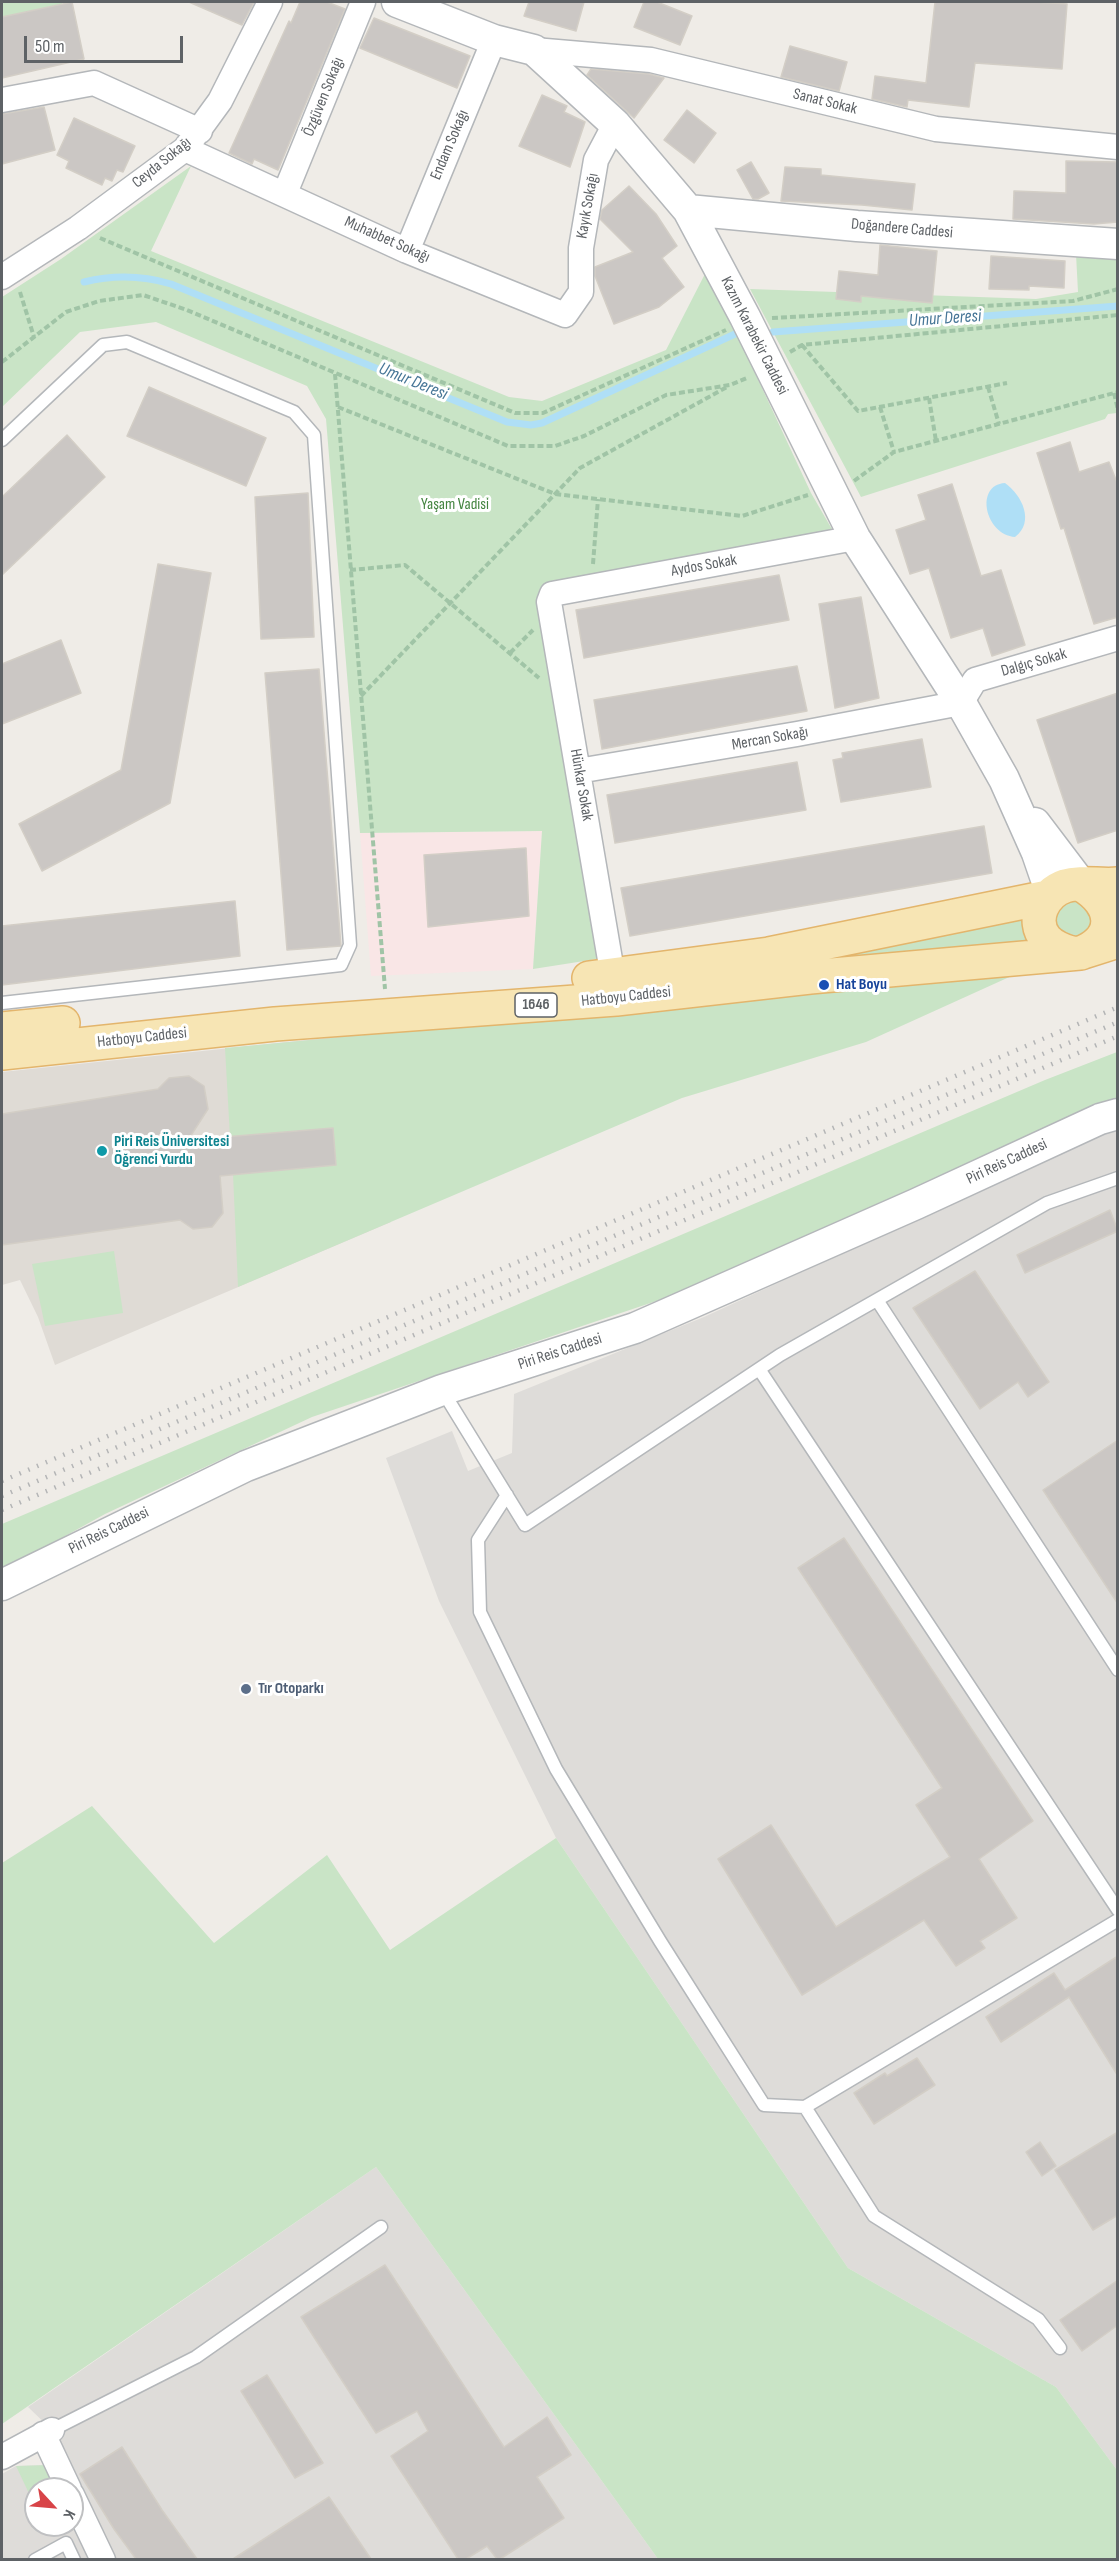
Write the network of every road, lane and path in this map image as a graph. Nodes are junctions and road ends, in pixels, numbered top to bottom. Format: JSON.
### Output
{"nodes":[{"id":1,"x":270,"y":2,"type":"edge"},
{"id":2,"x":363,"y":2,"type":"edge"},
{"id":3,"x":397,"y":2,"type":"edge"},
{"id":4,"x":494,"y":40,"type":"junction"},
{"id":5,"x":534,"y":50,"type":"junction"},
{"id":6,"x":2,"y":100,"type":"edge"},
{"id":7,"x":615,"y":124,"type":"junction"},
{"id":8,"x":200,"y":131,"type":"junction"},
{"id":9,"x":1118,"y":147,"type":"edge"},
{"id":10,"x":185,"y":149,"type":"junction"},
{"id":11,"x":285,"y":193,"type":"junction"},
{"id":12,"x":688,"y":210,"type":"junction"},
{"id":13,"x":78,"y":228,"type":"junction"},
{"id":14,"x":1118,"y":244,"type":"edge"},
{"id":15,"x":406,"y":251,"type":"junction"},
{"id":16,"x":7,"y":273,"type":"edge"},
{"id":17,"x":1118,"y":289,"type":"edge"},
{"id":18,"x":581,"y":292,"type":"joint"},
{"id":19,"x":1118,"y":315,"type":"edge"},
{"id":20,"x":766,"y":319,"type":"dead end"},
{"id":21,"x":732,"y":327,"type":"dead end"},
{"id":22,"x":34,"y":337,"type":"junction"},
{"id":23,"x":802,"y":345,"type":"junction"},
{"id":24,"x":786,"y":354,"type":"dead end"},
{"id":25,"x":2,"y":362,"type":"edge"},
{"id":26,"x":335,"y":374,"type":"junction"},
{"id":27,"x":756,"y":374,"type":"dead end"},
{"id":28,"x":1007,"y":383,"type":"dead end"},
{"id":29,"x":730,"y":385,"type":"junction"},
{"id":30,"x":988,"y":387,"type":"junction"},
{"id":31,"x":1116,"y":392,"type":"edge"},
{"id":32,"x":929,"y":398,"type":"junction"},
{"id":33,"x":338,"y":407,"type":"junction"},
{"id":34,"x":880,"y":407,"type":"junction"},
{"id":35,"x":1118,"y":410,"type":"edge"},
{"id":36,"x":999,"y":424,"type":"junction"},
{"id":37,"x":2,"y":440,"type":"edge"},
{"id":38,"x":936,"y":441,"type":"junction"},
{"id":39,"x":894,"y":452,"type":"junction"},
{"id":40,"x":853,"y":481,"type":"dead end"},
{"id":41,"x":555,"y":494,"type":"junction"},
{"id":42,"x":811,"y":494,"type":"dead end"},
{"id":43,"x":598,"y":499,"type":"junction"},
{"id":44,"x":855,"y":538,"type":"junction"},
{"id":45,"x":350,"y":570,"type":"junction"},
{"id":46,"x":593,"y":574,"type":"dead end"},
{"id":47,"x":552,"y":594,"type":"joint"},
{"id":48,"x":450,"y":603,"type":"junction"},
{"id":49,"x":540,"y":623,"type":"dead end"},
{"id":50,"x":1118,"y":638,"type":"edge"},
{"id":51,"x":510,"y":653,"type":"junction"},
{"id":52,"x":542,"y":680,"type":"dead end"},
{"id":53,"x":361,"y":697,"type":"junction"},
{"id":54,"x":961,"y":702,"type":"junction"},
{"id":55,"x":578,"y":771,"type":"junction"},
{"id":56,"x":1004,"y":779,"type":"junction"},
{"id":57,"x":1118,"y":884,"type":"edge"},
{"id":58,"x":1082,"y":885,"type":"junction"},
{"id":59,"x":1048,"y":897,"type":"junction"},
{"id":60,"x":1118,"y":941,"type":"edge"},
{"id":61,"x":1075,"y":953,"type":"junction"},
{"id":62,"x":615,"y":988,"type":"junction"},
{"id":63,"x":385,"y":994,"type":"junction"},
{"id":64,"x":2,"y":1003,"type":"edge"},
{"id":65,"x":2,"y":1029,"type":"edge"},
{"id":66,"x":2,"y":1053,"type":"edge"},
{"id":67,"x":1118,"y":1114,"type":"edge"},
{"id":68,"x":1118,"y":1179,"type":"edge"},
{"id":69,"x":877,"y":1300,"type":"junction"},
{"id":70,"x":759,"y":1369,"type":"junction"},
{"id":71,"x":442,"y":1390,"type":"junction"},
{"id":72,"x":507,"y":1495,"type":"junction"},
{"id":73,"x":2,"y":1585,"type":"edge"},
{"id":74,"x":1118,"y":1670,"type":"edge"},
{"id":75,"x":1118,"y":1910,"type":"edge"},
{"id":76,"x":1118,"y":1920,"type":"edge"},
{"id":77,"x":805,"y":2107,"type":"junction"},
{"id":78,"x":381,"y":2227,"type":"dead end"},
{"id":79,"x":1060,"y":2348,"type":"dead end"},
{"id":80,"x":48,"y":2432,"type":"junction"},
{"id":81,"x":2,"y":2457,"type":"edge"},
{"id":82,"x":65,"y":2477,"type":"edge"},
{"id":83,"x":84,"y":2520,"type":"edge"},
{"id":84,"x":35,"y":2559,"type":"edge"},
{"id":85,"x":74,"y":2559,"type":"edge"},
{"id":86,"x":103,"y":2559,"type":"edge"}],
"edges":[{"from":1,"to":8,"type":"street","name":"Ceyda Sokağı"},
{"from":2,"to":11,"type":"street","name":"Özgüven Sokağı"},
{"from":3,"to":4,"type":"street","name":"Kazım Karabekir Caddesi"},
{"from":4,"to":5,"type":"street","name":"Kazım Karabekir Caddesi"},
{"from":4,"to":15,"type":"street","name":"Endam Sokağı"},
{"from":5,"to":7,"type":"street","name":"Kazım Karabekir Caddesi"},
{"from":5,"to":9,"type":"street","name":"Sanat Sokak"},
{"from":6,"to":8,"type":"street"},
{"from":7,"to":12,"type":"street","name":"Kazım Karabekir Caddesi"},
{"from":7,"to":18,"type":"street","name":"Kayık Sokağı"},
{"from":8,"to":10,"type":"street","name":"Ceyda Sokağı"},
{"from":10,"to":11,"type":"street","name":"Muhabbet Sokağı"},
{"from":10,"to":13,"type":"street","name":"Ceyda Sokağı"},
{"from":11,"to":15,"type":"street","name":"Muhabbet Sokağı"},
{"from":12,"to":14,"type":"street","name":"Doğandere Caddesi"},
{"from":12,"to":44,"type":"street","name":"Kazım Karabekir Caddesi"},
{"from":13,"to":16,"type":"street","name":"Ceyda Sokağı"},
{"from":13,"to":21,"type":"path"},
{"from":15,"to":18,"type":"street","name":"Muhabbet Sokağı"},
{"from":16,"to":22,"type":"path"},
{"from":17,"to":20,"type":"path"},
{"from":19,"to":23,"type":"path"},
{"from":22,"to":25,"type":"path"},
{"from":22,"to":26,"type":"path"},
{"from":23,"to":24,"type":"path"},
{"from":23,"to":34,"type":"path"},
{"from":26,"to":29,"type":"path"},
{"from":26,"to":33,"type":"path"},
{"from":27,"to":29,"type":"path"},
{"from":28,"to":30,"type":"path"},
{"from":29,"to":41,"type":"path"},
{"from":30,"to":32,"type":"path"},
{"from":30,"to":36,"type":"path"},
{"from":31,"to":35,"type":"path"},
{"from":31,"to":36,"type":"path"},
{"from":32,"to":34,"type":"path"},
{"from":32,"to":38,"type":"path"},
{"from":33,"to":41,"type":"path"},
{"from":33,"to":45,"type":"path"},
{"from":34,"to":39,"type":"path"},
{"from":36,"to":38,"type":"path"},
{"from":37,"to":64,"type":"lane"},
{"from":38,"to":39,"type":"path"},
{"from":39,"to":40,"type":"path"},
{"from":41,"to":43,"type":"path"},
{"from":41,"to":48,"type":"path"},
{"from":42,"to":43,"type":"path"},
{"from":43,"to":46,"type":"path"},
{"from":44,"to":47,"type":"street","name":"Aydos Sokak"},
{"from":44,"to":54,"type":"street","name":"Kazım Karabekir Caddesi"},
{"from":45,"to":48,"type":"path"},
{"from":45,"to":53,"type":"path"},
{"from":47,"to":55,"type":"street","name":"Hünkar Sokak"},
{"from":48,"to":51,"type":"path"},
{"from":48,"to":53,"type":"path"},
{"from":49,"to":51,"type":"path"},
{"from":50,"to":54,"type":"street","name":"Dalgıç Sokak"},
{"from":51,"to":52,"type":"path"},
{"from":53,"to":63,"type":"path"},
{"from":54,"to":55,"type":"street","name":"Mercan Sokağı"},
{"from":54,"to":56,"type":"street","name":"Kazım Karabekir Caddesi"},
{"from":55,"to":62,"type":"street","name":"Hünkar Sokak"},
{"from":56,"to":58,"type":"street"},
{"from":56,"to":59,"type":"street"},
{"from":57,"to":58,"type":"main road","name":"Hatboyu Caddesi"},
{"from":58,"to":59,"type":"main road","name":"Hatboyu Caddesi"},
{"from":58,"to":61,"type":"main road"},
{"from":59,"to":61,"type":"main road"},
{"from":59,"to":62,"type":"main road","name":"Hatboyu Caddesi","number":"1646"},
{"from":60,"to":61,"type":"main road","name":"Hatboyu Caddesi"},
{"from":61,"to":62,"type":"main road","name":"Hatboyu Caddesi","number":"1646"},
{"from":62,"to":63,"type":"main road","name":"Hatboyu Caddesi","number":"1646"},
{"from":62,"to":66,"type":"main road","name":"Hatboyu Caddesi","number":"1646"},
{"from":63,"to":65,"type":"main road","name":"Hatboyu Caddesi","number":"1646"},
{"from":67,"to":71,"type":"street","name":"Piri Reis Caddesi"},
{"from":68,"to":69,"type":"lane"},
{"from":69,"to":70,"type":"lane"},
{"from":69,"to":74,"type":"lane"},
{"from":70,"to":72,"type":"lane"},
{"from":70,"to":75,"type":"lane"},
{"from":71,"to":72,"type":"lane"},
{"from":71,"to":73,"type":"street","name":"Piri Reis Caddesi"},
{"from":72,"to":77,"type":"lane"},
{"from":76,"to":77,"type":"lane"},
{"from":77,"to":79,"type":"lane"},
{"from":78,"to":80,"type":"lane"},
{"from":80,"to":81,"type":"street"},
{"from":80,"to":82,"type":"street"},
{"from":83,"to":86,"type":"street"},
{"from":84,"to":85,"type":"lane"}]}
